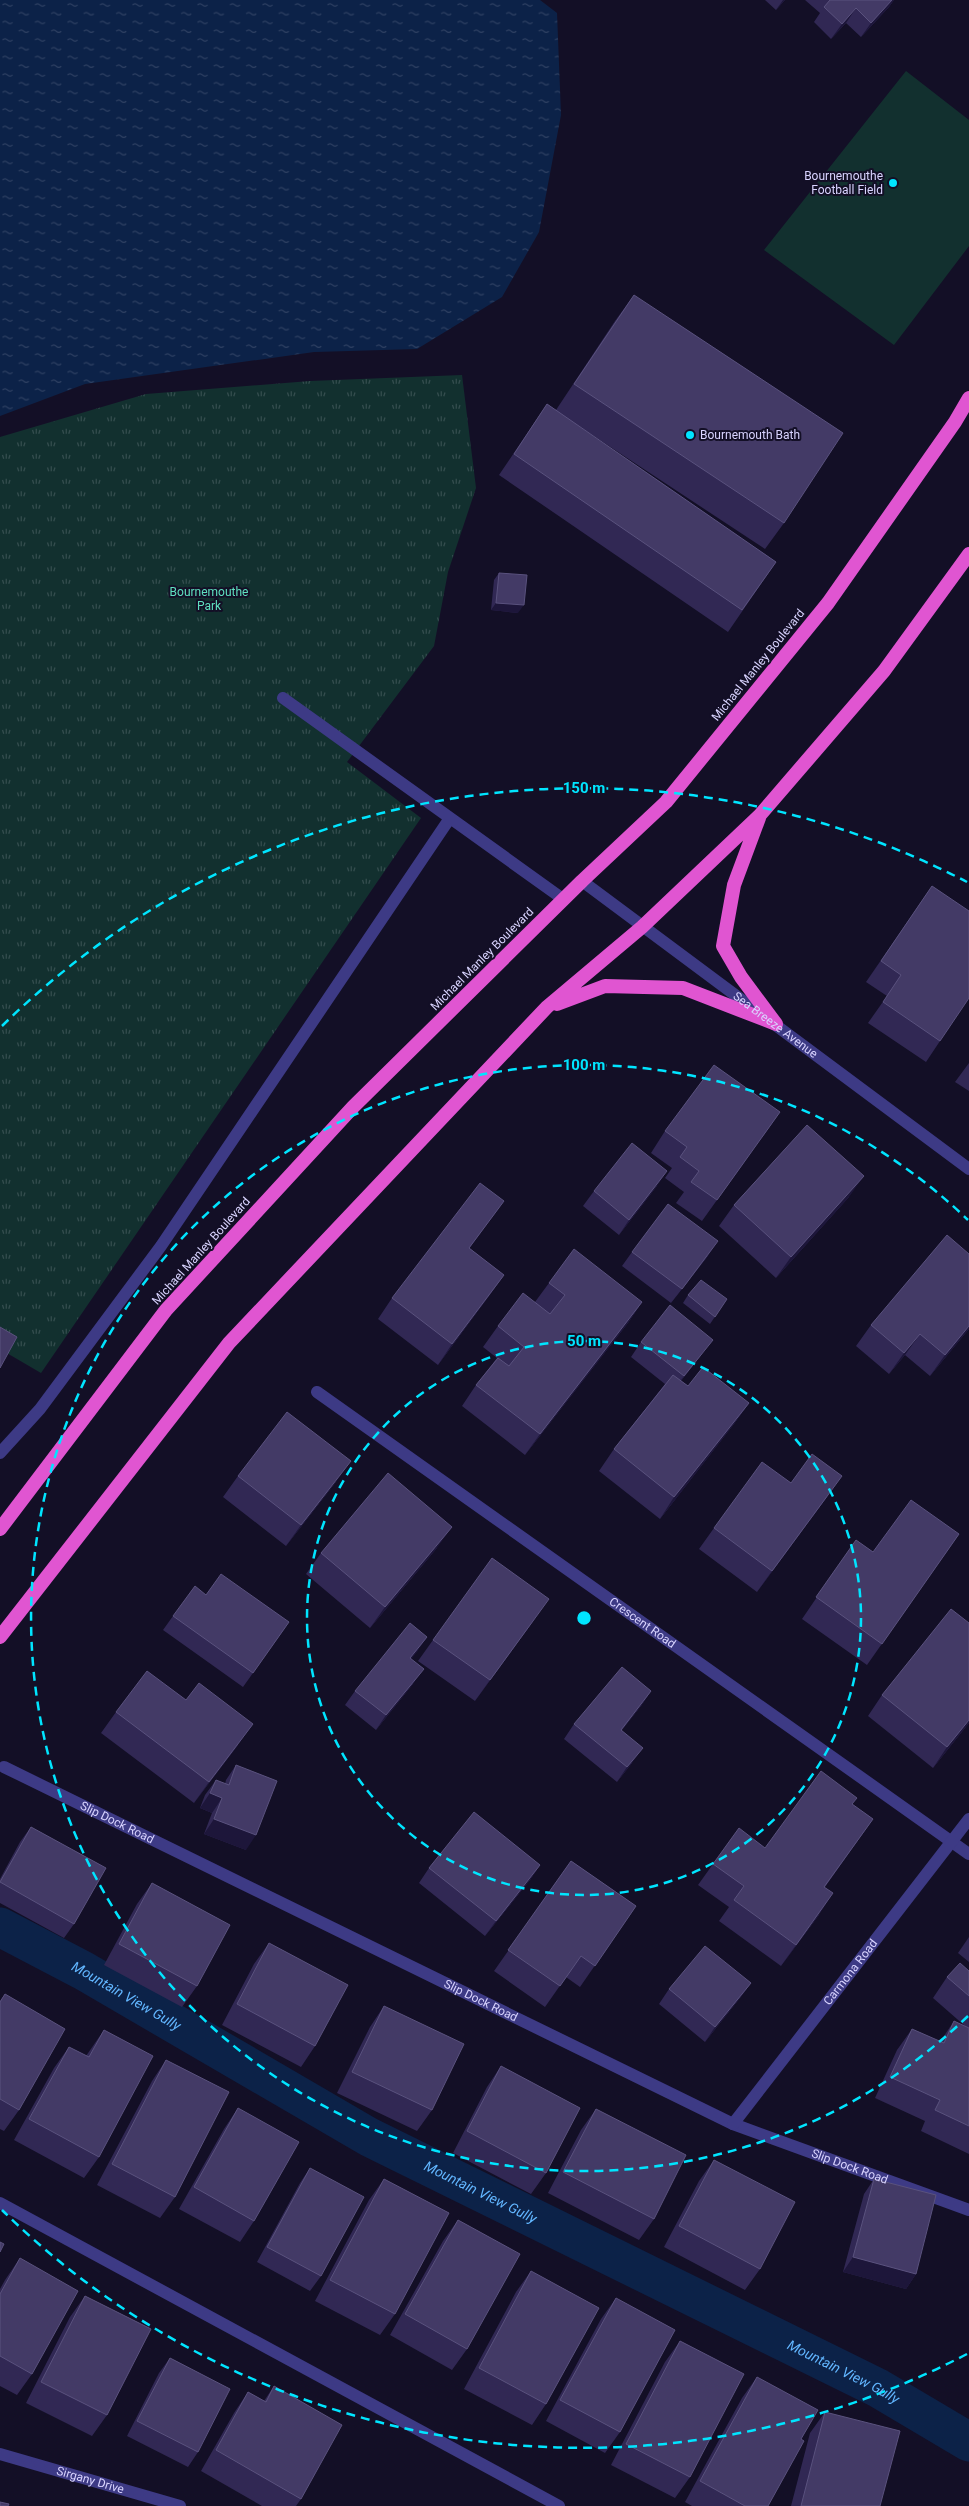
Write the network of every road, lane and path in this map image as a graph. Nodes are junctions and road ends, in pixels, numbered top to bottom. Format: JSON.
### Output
{"nodes":[{"id":1,"x":969,"y":398,"type":"edge"},
{"id":2,"x":969,"y":554,"type":"edge"},
{"id":3,"x":283,"y":698,"type":"dead end"},
{"id":4,"x":760,"y":815,"type":"junction"},
{"id":5,"x":450,"y":818,"type":"junction"},
{"id":6,"x":582,"y":881,"type":"junction"},
{"id":7,"x":563,"y":899,"type":"junction"},
{"id":8,"x":642,"y":927,"type":"junction"},
{"id":9,"x":547,"y":1007,"type":"junction"},
{"id":10,"x":776,"y":1024,"type":"junction"},
{"id":11,"x":969,"y":1169,"type":"edge"},
{"id":12,"x":317,"y":1392,"type":"dead end"},
{"id":13,"x":0,"y":1453,"type":"edge"},
{"id":14,"x":0,"y":1529,"type":"edge"},
{"id":15,"x":0,"y":1637,"type":"edge"},
{"id":16,"x":4,"y":1767,"type":"dead end"},
{"id":17,"x":969,"y":1819,"type":"edge"},
{"id":18,"x":952,"y":1841,"type":"junction"},
{"id":19,"x":969,"y":1854,"type":"edge"},
{"id":20,"x":733,"y":2124,"type":"junction"},
{"id":21,"x":0,"y":2203,"type":"edge"},
{"id":22,"x":969,"y":2210,"type":"edge"},
{"id":23,"x":0,"y":2454,"type":"edge"},
{"id":24,"x":180,"y":2506,"type":"edge"},
{"id":25,"x":559,"y":2506,"type":"edge"}],
"edges":[{"from":1,"to":6,"type":"highway","name":"Michael Manley Boulevard"},
{"from":2,"to":4,"type":"highway"},
{"from":3,"to":5,"type":"street"},
{"from":4,"to":8,"type":"highway"},
{"from":4,"to":10,"type":"highway"},
{"from":5,"to":7,"type":"street"},
{"from":5,"to":13,"type":"street"},
{"from":6,"to":7,"type":"highway","name":"Michael Manley Boulevard"},
{"from":6,"to":8,"type":"street","name":"Sea Breeze Avenue"},
{"from":7,"to":14,"type":"highway","name":"Michael Manley Boulevard"},
{"from":8,"to":9,"type":"highway"},
{"from":8,"to":10,"type":"street","name":"Sea Breeze Avenue"},
{"from":9,"to":10,"type":"highway"},
{"from":9,"to":15,"type":"highway"},
{"from":10,"to":11,"type":"street","name":"Sea Breeze Avenue"},
{"from":12,"to":18,"type":"street","name":"Crescent Road"},
{"from":16,"to":20,"type":"street","name":"Slip Dock Road"},
{"from":17,"to":18,"type":"street","name":"Carmona Road"},
{"from":18,"to":19,"type":"street","name":"Crescent Road"},
{"from":18,"to":20,"type":"street","name":"Carmona Road"},
{"from":20,"to":22,"type":"street","name":"Slip Dock Road"},
{"from":21,"to":25,"type":"street"},
{"from":23,"to":24,"type":"street","name":"Sirgany Drive"}]}
